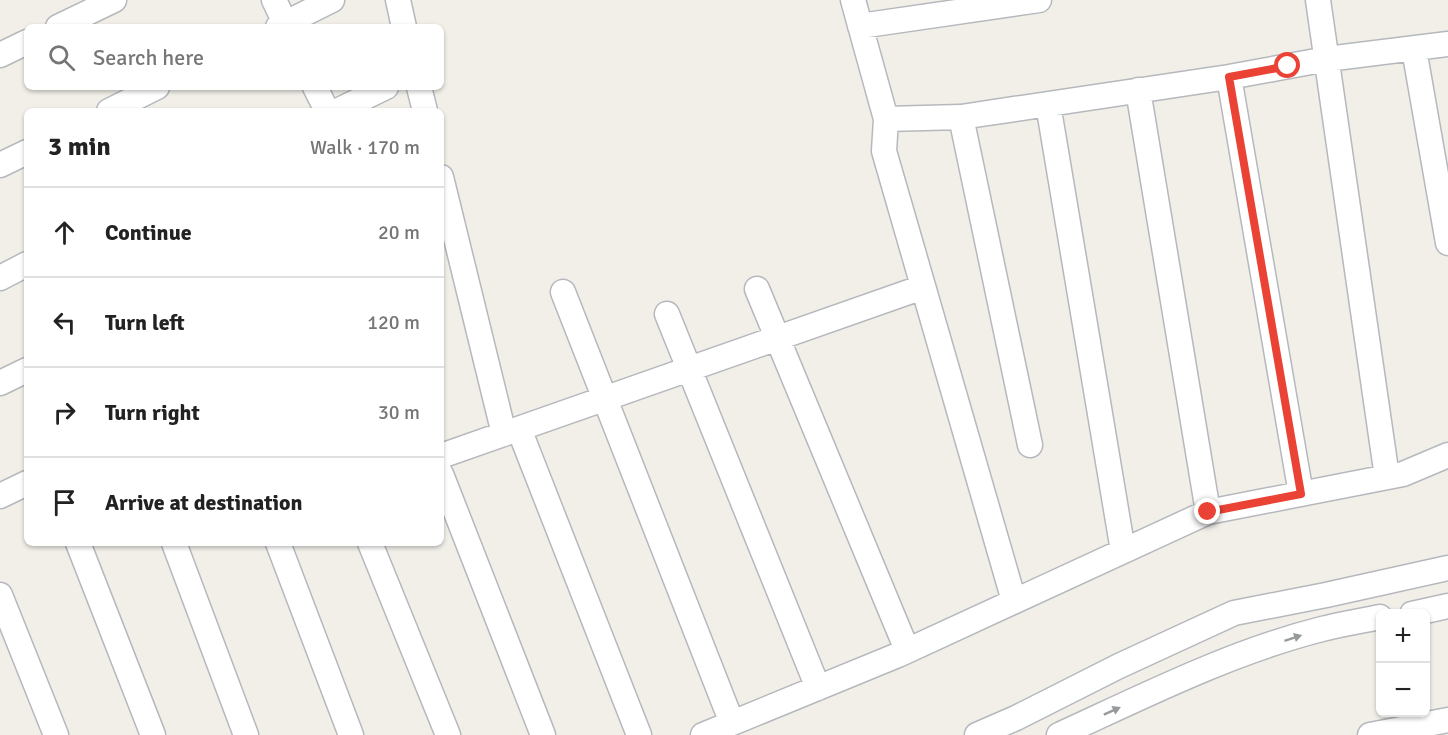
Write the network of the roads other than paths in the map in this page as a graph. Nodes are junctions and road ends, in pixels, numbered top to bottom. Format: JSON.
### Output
{"nodes":[{"id":1,"x":114,"y":0,"type":"edge"},
{"id":2,"x":274,"y":0,"type":"edge"},
{"id":3,"x":332,"y":0,"type":"edge"},
{"id":4,"x":398,"y":0,"type":"edge"},
{"id":5,"x":853,"y":0,"type":"edge"},
{"id":6,"x":1039,"y":0,"type":"edge"},
{"id":7,"x":1318,"y":0,"type":"edge"},
{"id":8,"x":64,"y":24,"type":"edge"},
{"id":9,"x":282,"y":24,"type":"edge"},
{"id":10,"x":287,"y":24,"type":"edge"},
{"id":11,"x":403,"y":24,"type":"edge"},
{"id":12,"x":860,"y":26,"type":"junction"},
{"id":13,"x":24,"y":43,"type":"edge"},
{"id":14,"x":1448,"y":44,"type":"edge"},
{"id":15,"x":1414,"y":49,"type":"junction"},
{"id":16,"x":0,"y":55,"type":"edge"},
{"id":17,"x":1327,"y":59,"type":"junction"},
{"id":18,"x":1229,"y":77,"type":"junction"},
{"id":19,"x":151,"y":90,"type":"edge"},
{"id":20,"x":316,"y":90,"type":"edge"},
{"id":21,"x":380,"y":90,"type":"edge"},
{"id":22,"x":420,"y":90,"type":"edge"},
{"id":23,"x":1138,"y":90,"type":"junction"},
{"id":24,"x":1048,"y":104,"type":"junction"},
{"id":25,"x":115,"y":108,"type":"edge"},
{"id":26,"x":326,"y":108,"type":"edge"},
{"id":27,"x":343,"y":108,"type":"edge"},
{"id":28,"x":424,"y":108,"type":"edge"},
{"id":29,"x":961,"y":117,"type":"junction"},
{"id":30,"x":886,"y":119,"type":"junction"},
{"id":31,"x":24,"y":153,"type":"edge"},
{"id":32,"x":0,"y":165,"type":"edge"},
{"id":33,"x":444,"y":188,"type":"edge"},
{"id":34,"x":1448,"y":243,"type":"edge"},
{"id":35,"x":24,"y":266,"type":"edge"},
{"id":36,"x":0,"y":278,"type":"edge"},
{"id":37,"x":924,"y":286,"type":"junction"},
{"id":38,"x":757,"y":289,"type":"dead end"},
{"id":39,"x":563,"y":292,"type":"dead end"},
{"id":40,"x":667,"y":314,"type":"dead end"},
{"id":41,"x":777,"y":338,"type":"junction"},
{"id":42,"x":689,"y":369,"type":"junction"},
{"id":43,"x":24,"y":371,"type":"edge"},
{"id":44,"x":0,"y":383,"type":"edge"},
{"id":45,"x":605,"y":399,"type":"junction"},
{"id":46,"x":512,"y":431,"type":"junction"},
{"id":47,"x":1030,"y":445,"type":"dead end"},
{"id":48,"x":444,"y":455,"type":"edge"},
{"id":49,"x":1448,"y":455,"type":"edge"},
{"id":50,"x":1388,"y":477,"type":"junction"},
{"id":51,"x":444,"y":482,"type":"edge"},
{"id":52,"x":24,"y":484,"type":"edge"},
{"id":53,"x":1301,"y":494,"type":"junction"},
{"id":54,"x":0,"y":496,"type":"edge"},
{"id":55,"x":1208,"y":512,"type":"junction"},
{"id":56,"x":79,"y":546,"type":"edge"},
{"id":57,"x":175,"y":546,"type":"edge"},
{"id":58,"x":279,"y":546,"type":"edge"},
{"id":59,"x":371,"y":546,"type":"edge"},
{"id":60,"x":1123,"y":551,"type":"junction"},
{"id":61,"x":1448,"y":568,"type":"edge"},
{"id":62,"x":0,"y":595,"type":"edge"},
{"id":63,"x":1014,"y":601,"type":"junction"},
{"id":64,"x":1448,"y":606,"type":"edge"},
{"id":65,"x":1430,"y":610,"type":"edge"},
{"id":66,"x":1376,"y":618,"type":"edge"},
{"id":67,"x":907,"y":650,"type":"junction"},
{"id":68,"x":818,"y":688,"type":"junction"},
{"id":69,"x":1448,"y":720,"type":"edge"},
{"id":70,"x":732,"y":723,"type":"junction"},
{"id":71,"x":1404,"y":732,"type":"edge"},
{"id":72,"x":56,"y":735,"type":"edge"},
{"id":73,"x":153,"y":735,"type":"edge"},
{"id":74,"x":246,"y":735,"type":"edge"},
{"id":75,"x":351,"y":735,"type":"edge"},
{"id":76,"x":448,"y":735,"type":"edge"},
{"id":77,"x":543,"y":735,"type":"edge"},
{"id":78,"x":639,"y":735,"type":"edge"},
{"id":79,"x":703,"y":735,"type":"edge"},
{"id":80,"x":977,"y":735,"type":"edge"},
{"id":81,"x":1059,"y":735,"type":"edge"},
{"id":82,"x":1371,"y":735,"type":"edge"}],
"edges":[{"from":1,"to":8,"type":"street"},
{"from":2,"to":9,"type":"street"},
{"from":3,"to":10,"type":"street"},
{"from":4,"to":11,"type":"street"},
{"from":5,"to":12,"type":"street"},
{"from":6,"to":12,"type":"street"},
{"from":7,"to":17,"type":"street"},
{"from":12,"to":30,"type":"street"},
{"from":13,"to":16,"type":"street"},
{"from":14,"to":15,"type":"street"},
{"from":15,"to":17,"type":"street"},
{"from":15,"to":34,"type":"street"},
{"from":17,"to":18,"type":"street"},
{"from":17,"to":50,"type":"street"},
{"from":18,"to":23,"type":"street"},
{"from":18,"to":53,"type":"street"},
{"from":19,"to":25,"type":"street"},
{"from":20,"to":26,"type":"street"},
{"from":21,"to":27,"type":"street"},
{"from":22,"to":28,"type":"street"},
{"from":23,"to":24,"type":"street"},
{"from":23,"to":55,"type":"street"},
{"from":24,"to":29,"type":"street"},
{"from":24,"to":60,"type":"street"},
{"from":29,"to":30,"type":"street"},
{"from":29,"to":47,"type":"street"},
{"from":30,"to":37,"type":"street"},
{"from":31,"to":32,"type":"street"},
{"from":33,"to":46,"type":"street"},
{"from":35,"to":36,"type":"street"},
{"from":37,"to":41,"type":"street"},
{"from":37,"to":63,"type":"street"},
{"from":38,"to":41,"type":"street"},
{"from":39,"to":45,"type":"street"},
{"from":40,"to":42,"type":"street"},
{"from":41,"to":42,"type":"street"},
{"from":41,"to":67,"type":"street"},
{"from":42,"to":45,"type":"street"},
{"from":42,"to":68,"type":"street"},
{"from":43,"to":44,"type":"street"},
{"from":45,"to":46,"type":"street"},
{"from":45,"to":70,"type":"street"},
{"from":46,"to":48,"type":"street"},
{"from":46,"to":78,"type":"street"},
{"from":49,"to":50,"type":"street"},
{"from":50,"to":53,"type":"street"},
{"from":51,"to":77,"type":"street"},
{"from":52,"to":54,"type":"street"},
{"from":53,"to":55,"type":"street"},
{"from":55,"to":60,"type":"street"},
{"from":56,"to":73,"type":"street"},
{"from":57,"to":74,"type":"street"},
{"from":58,"to":75,"type":"street"},
{"from":59,"to":76,"type":"street"},
{"from":60,"to":63,"type":"street"},
{"from":61,"to":80,"type":"street"},
{"from":62,"to":72,"type":"street"},
{"from":63,"to":67,"type":"street"},
{"from":64,"to":65,"type":"street"},
{"from":81,"to":66,"type":"street","one_way":true},
{"from":67,"to":68,"type":"street"},
{"from":68,"to":70,"type":"street"},
{"from":69,"to":71,"type":"street"},
{"from":70,"to":79,"type":"street"},
{"from":71,"to":82,"type":"street"}]}
